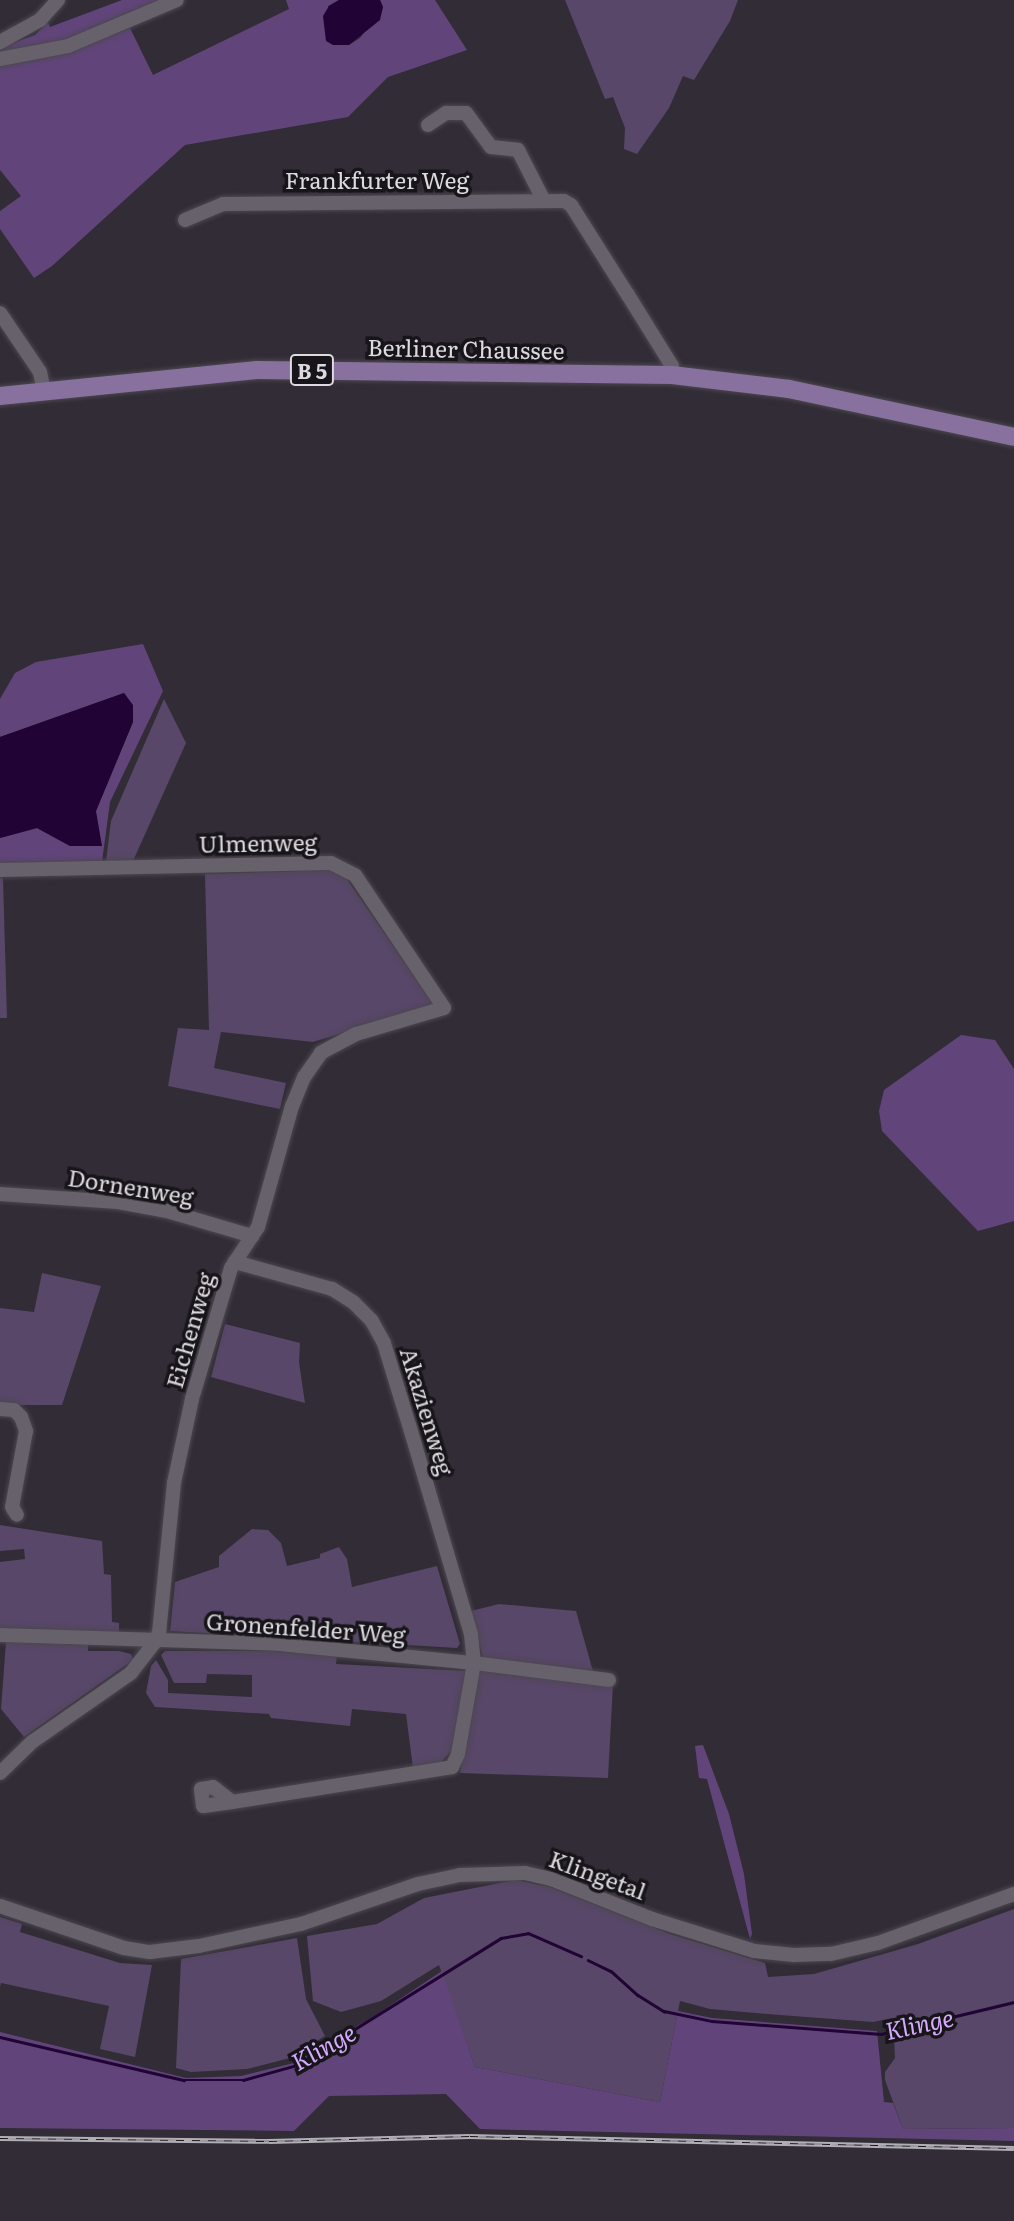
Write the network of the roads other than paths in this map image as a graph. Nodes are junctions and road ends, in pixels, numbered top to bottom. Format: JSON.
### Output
{"nodes":[{"id":1,"x":58,"y":0,"type":"edge"},
{"id":2,"x":177,"y":0,"type":"edge"},
{"id":3,"x":0,"y":42,"type":"edge"},
{"id":4,"x":0,"y":59,"type":"edge"},
{"id":5,"x":428,"y":125,"type":"dead end"},
{"id":6,"x":544,"y":201,"type":"junction"},
{"id":7,"x":185,"y":220,"type":"dead end"},
{"id":8,"x":0,"y":313,"type":"edge"},
{"id":9,"x":674,"y":372,"type":"junction"},
{"id":10,"x":44,"y":391,"type":"junction"},
{"id":11,"x":0,"y":396,"type":"edge"},
{"id":12,"x":1014,"y":430,"type":"edge"},
{"id":13,"x":1014,"y":437,"type":"edge"},
{"id":14,"x":0,"y":870,"type":"edge"},
{"id":15,"x":444,"y":1008,"type":"joint"},
{"id":16,"x":0,"y":1194,"type":"edge"},
{"id":17,"x":252,"y":1236,"type":"junction"},
{"id":18,"x":235,"y":1262,"type":"junction"},
{"id":19,"x":0,"y":1409,"type":"edge"},
{"id":20,"x":17,"y":1516,"type":"dead end"},
{"id":21,"x":0,"y":1635,"type":"edge"},
{"id":22,"x":155,"y":1642,"type":"junction"},
{"id":23,"x":474,"y":1663,"type":"junction"},
{"id":24,"x":608,"y":1680,"type":"dead end"},
{"id":25,"x":0,"y":1773,"type":"edge"},
{"id":26,"x":232,"y":1802,"type":"dead end"},
{"id":27,"x":1014,"y":1894,"type":"edge"},
{"id":28,"x":0,"y":1906,"type":"edge"}],
"edges":[{"from":1,"to":3,"type":"street"},
{"from":2,"to":4,"type":"street"},
{"from":5,"to":6,"type":"street"},
{"from":6,"to":7,"type":"street","name":"Frankfurter Weg"},
{"from":6,"to":9,"type":"street","name":"Frankfurter Weg"},
{"from":8,"to":10,"type":"street"},
{"from":9,"to":10,"type":"main road","name":"Berliner Chaussee","number":"B 5"},
{"from":9,"to":12,"type":"main road","name":"Berliner Chaussee","number":"B 5"},
{"from":9,"to":13,"type":"main road","name":"Berliner Chaussee","number":"B 5"},
{"from":10,"to":11,"type":"main road","name":"Berliner Chaussee","number":"B 5"},
{"from":14,"to":15,"type":"street","name":"Ulmenweg"},
{"from":15,"to":17,"type":"street","name":"Eichenweg"},
{"from":16,"to":17,"type":"street","name":"Dornenweg"},
{"from":17,"to":18,"type":"street","name":"Eichenweg"},
{"from":18,"to":22,"type":"street","name":"Eichenweg"},
{"from":18,"to":23,"type":"street","name":"Akazienweg"},
{"from":19,"to":20,"type":"street"},
{"from":21,"to":22,"type":"street","name":"Gronenfelder Weg"},
{"from":22,"to":23,"type":"street","name":"Gronenfelder Weg"},
{"from":22,"to":25,"type":"street"},
{"from":23,"to":24,"type":"street","name":"Gronenfelder Weg"},
{"from":23,"to":26,"type":"street"},
{"from":27,"to":28,"type":"street","name":"Klingetal"}]}
